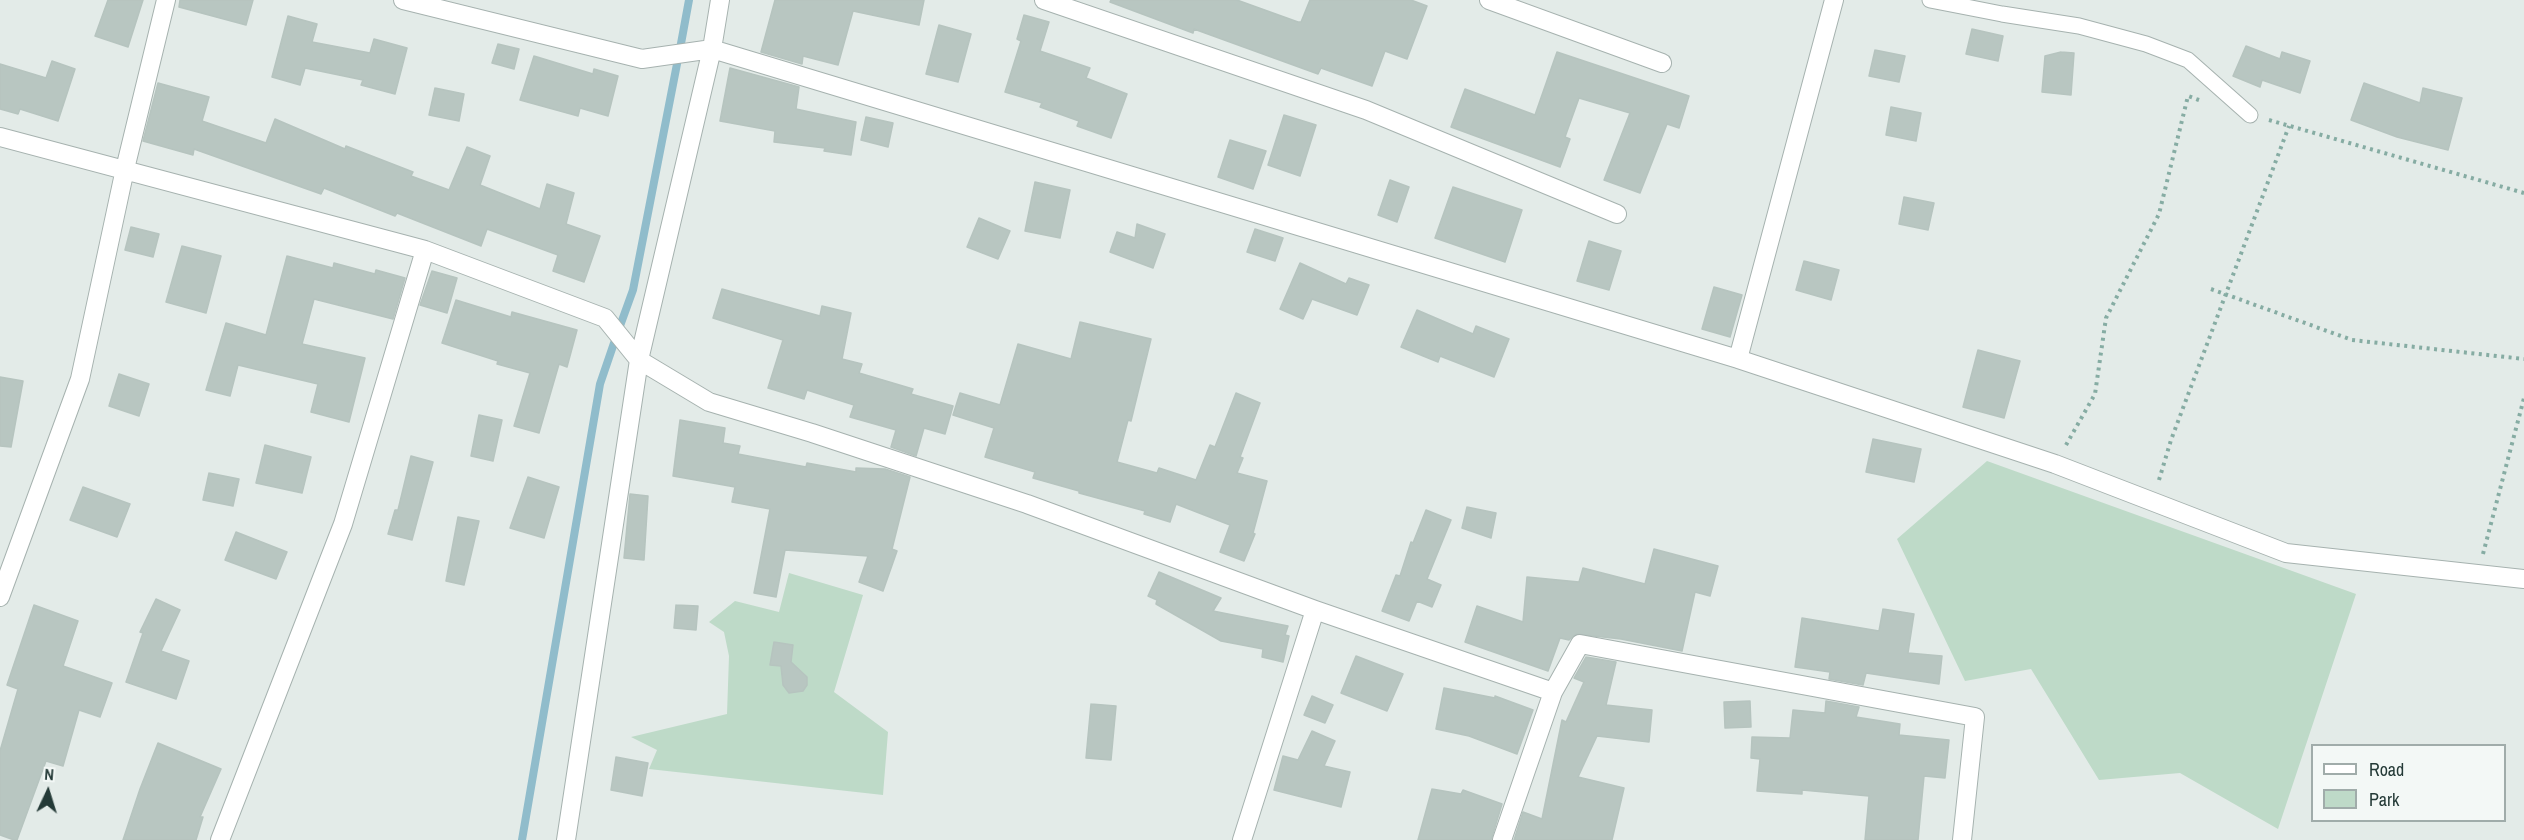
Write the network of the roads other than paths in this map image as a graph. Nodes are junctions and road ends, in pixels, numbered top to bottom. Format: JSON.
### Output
{"nodes":[{"id":1,"x":166,"y":0,"type":"edge"},
{"id":2,"x":403,"y":0,"type":"edge"},
{"id":3,"x":720,"y":0,"type":"edge"},
{"id":4,"x":1044,"y":0,"type":"edge"},
{"id":5,"x":1489,"y":0,"type":"edge"},
{"id":6,"x":1834,"y":0,"type":"edge"},
{"id":7,"x":1930,"y":0,"type":"edge"},
{"id":8,"x":712,"y":49,"type":"junction"},
{"id":9,"x":1662,"y":63,"type":"dead end"},
{"id":10,"x":2250,"y":115,"type":"road end"},
{"id":11,"x":0,"y":137,"type":"edge"},
{"id":12,"x":125,"y":169,"type":"junction"},
{"id":13,"x":1617,"y":214,"type":"dead end"},
{"id":14,"x":425,"y":250,"type":"junction"},
{"id":15,"x":1738,"y":358,"type":"junction"},
{"id":16,"x":639,"y":360,"type":"junction"},
{"id":17,"x":2524,"y":579,"type":"edge"},
{"id":18,"x":0,"y":597,"type":"edge"},
{"id":19,"x":1315,"y":610,"type":"junction"},
{"id":20,"x":1553,"y":692,"type":"junction"},
{"id":21,"x":220,"y":840,"type":"edge"},
{"id":22,"x":566,"y":840,"type":"edge"},
{"id":23,"x":1242,"y":840,"type":"edge"},
{"id":24,"x":1502,"y":840,"type":"edge"},
{"id":25,"x":1962,"y":840,"type":"edge"}],
"edges":[{"from":1,"to":12,"type":"street"},
{"from":2,"to":8,"type":"street"},
{"from":3,"to":8,"type":"street"},
{"from":4,"to":13,"type":"street"},
{"from":5,"to":9,"type":"street"},
{"from":6,"to":15,"type":"street"},
{"from":7,"to":10,"type":"lane"},
{"from":8,"to":15,"type":"street"},
{"from":8,"to":16,"type":"street"},
{"from":11,"to":12,"type":"street"},
{"from":12,"to":14,"type":"street"},
{"from":12,"to":18,"type":"street"},
{"from":14,"to":16,"type":"street"},
{"from":14,"to":21,"type":"street"},
{"from":15,"to":17,"type":"street"},
{"from":16,"to":19,"type":"street"},
{"from":16,"to":22,"type":"street"},
{"from":19,"to":20,"type":"street"},
{"from":19,"to":23,"type":"street"},
{"from":20,"to":24,"type":"street"},
{"from":20,"to":25,"type":"street"}]}
